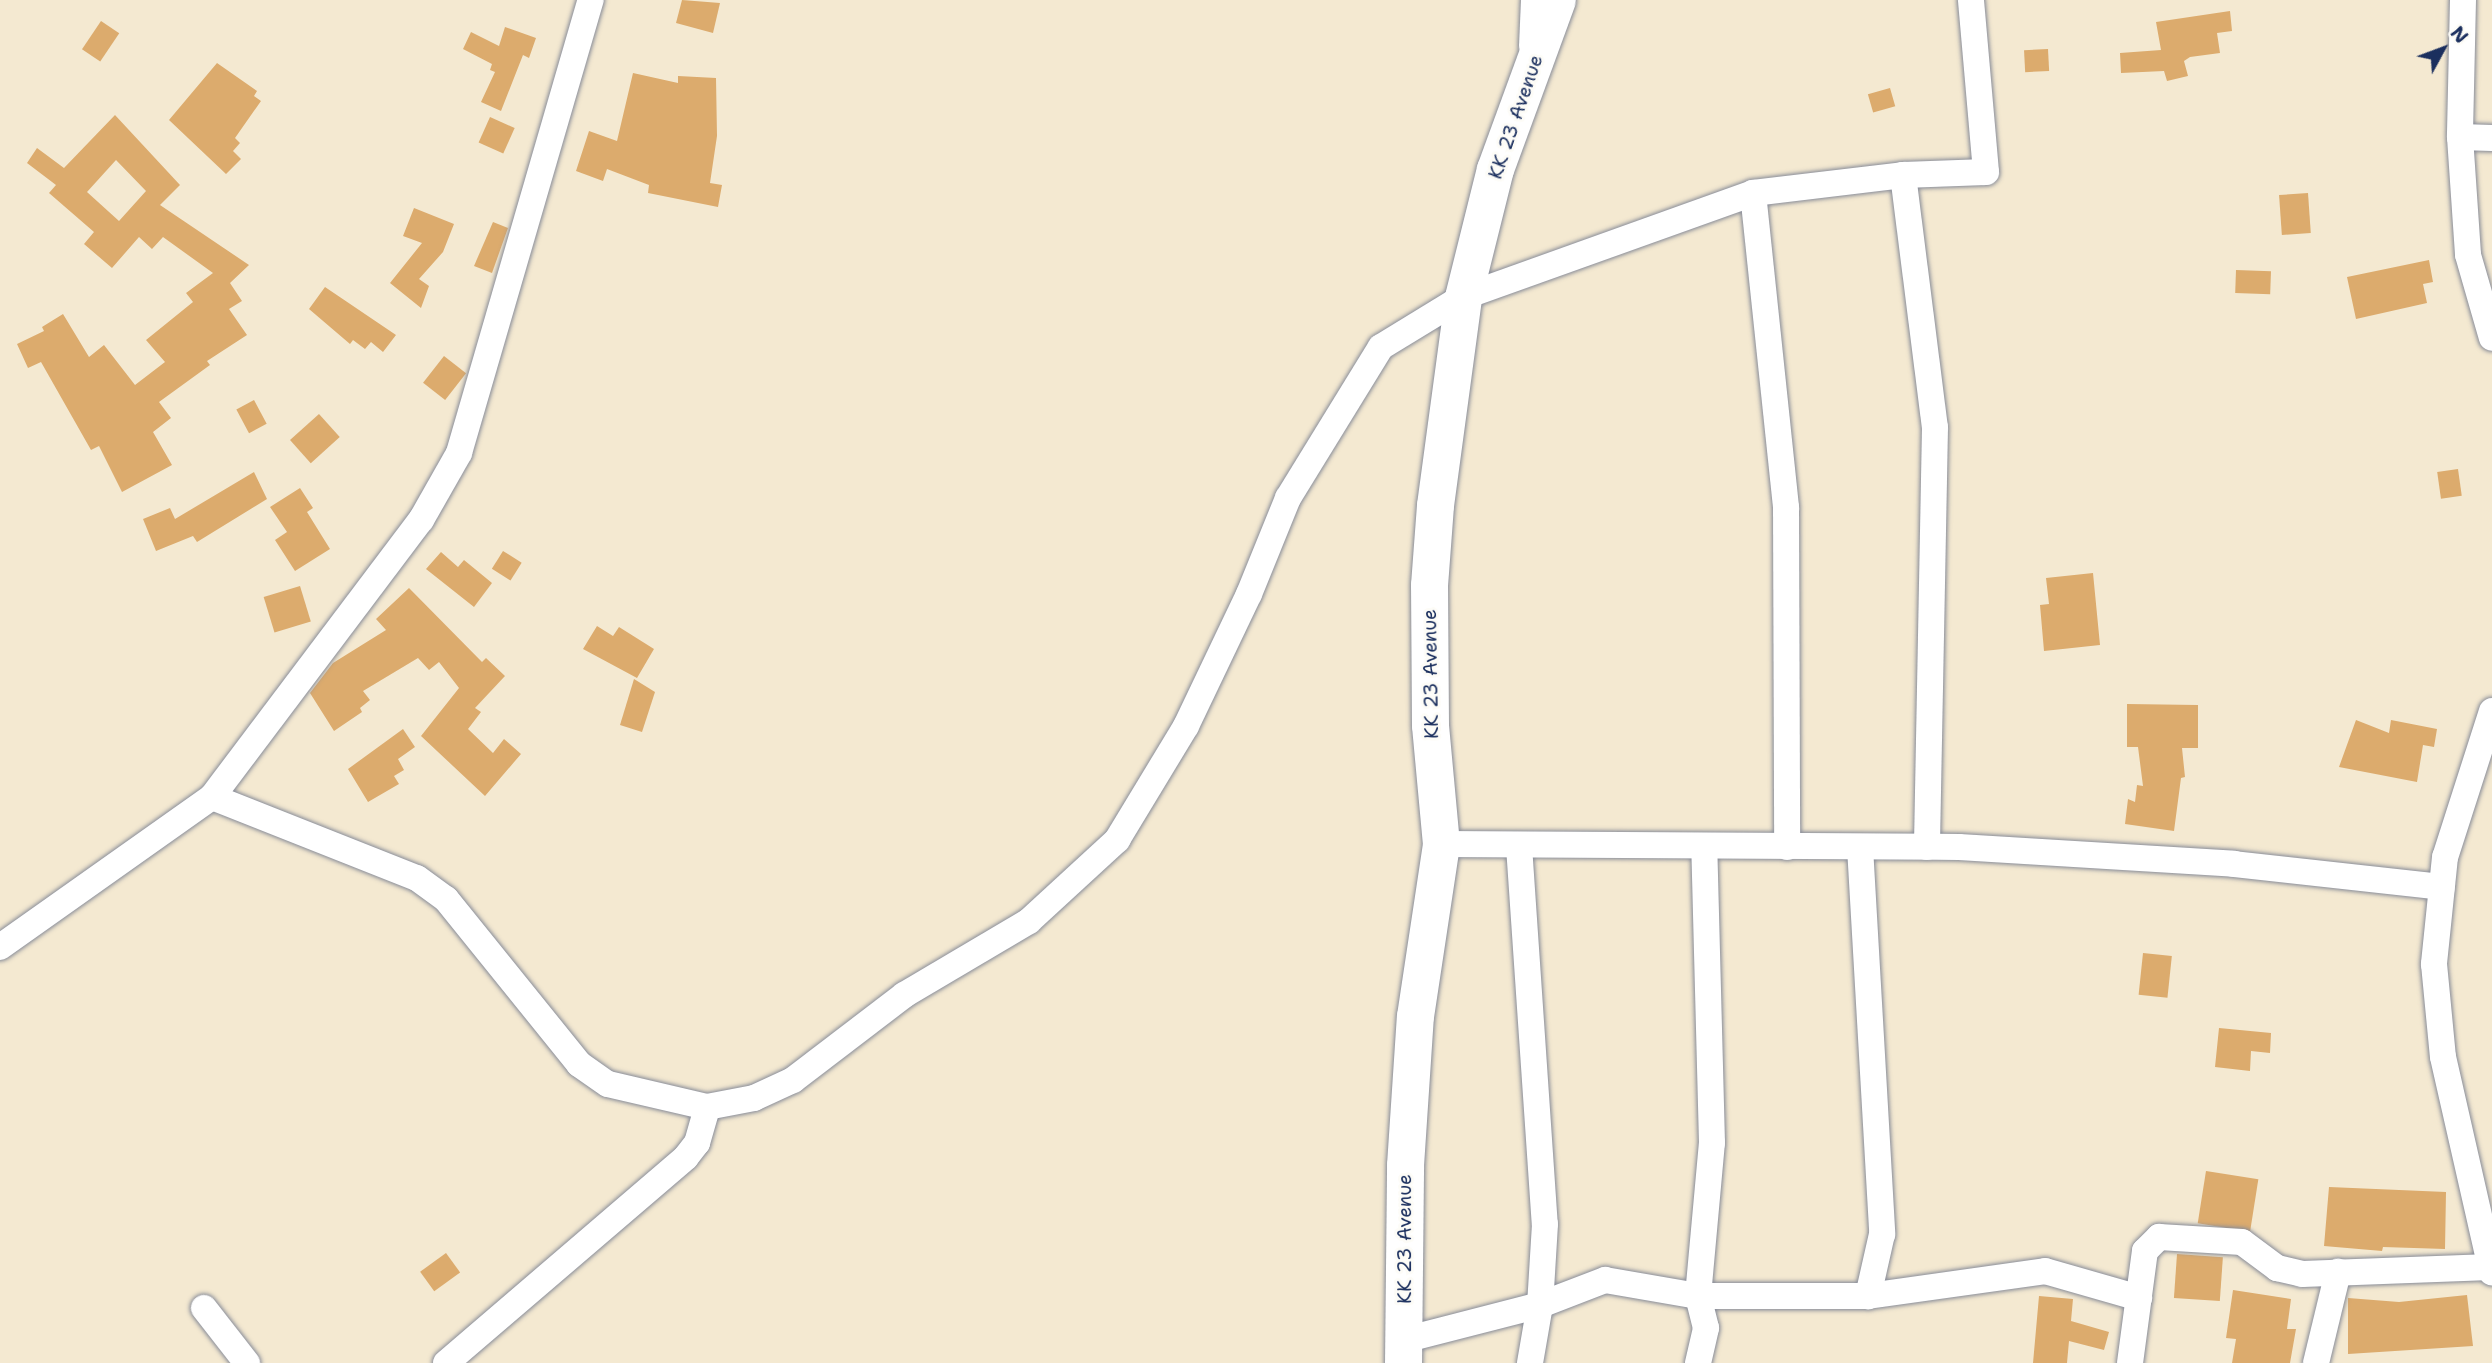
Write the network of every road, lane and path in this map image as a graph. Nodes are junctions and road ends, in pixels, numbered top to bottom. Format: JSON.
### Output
{"nodes":[{"id":1,"x":591,"y":0,"type":"edge"},
{"id":2,"x":1534,"y":0,"type":"edge"},
{"id":3,"x":1557,"y":0,"type":"edge"},
{"id":4,"x":1971,"y":0,"type":"edge"},
{"id":5,"x":2463,"y":0,"type":"edge"},
{"id":6,"x":1531,"y":72,"type":"junction"},
{"id":7,"x":2460,"y":137,"type":"junction"},
{"id":8,"x":2492,"y":138,"type":"edge"},
{"id":9,"x":1903,"y":175,"type":"junction"},
{"id":10,"x":1753,"y":193,"type":"junction"},
{"id":11,"x":1463,"y":297,"type":"junction"},
{"id":12,"x":2492,"y":338,"type":"edge"},
{"id":13,"x":2492,"y":711,"type":"edge"},
{"id":14,"x":212,"y":797,"type":"junction"},
{"id":15,"x":1441,"y":844,"type":"junction"},
{"id":16,"x":1518,"y":846,"type":"junction"},
{"id":17,"x":1704,"y":846,"type":"junction"},
{"id":18,"x":1787,"y":847,"type":"junction"},
{"id":19,"x":1860,"y":847,"type":"junction"},
{"id":20,"x":1927,"y":847,"type":"junction"},
{"id":21,"x":2442,"y":887,"type":"junction"},
{"id":22,"x":0,"y":947,"type":"edge"},
{"id":23,"x":707,"y":1107,"type":"junction"},
{"id":24,"x":2491,"y":1270,"type":"edge"},
{"id":25,"x":2338,"y":1272,"type":"junction"},
{"id":26,"x":1698,"y":1296,"type":"junction"},
{"id":27,"x":1868,"y":1296,"type":"junction"},
{"id":28,"x":2138,"y":1298,"type":"junction"},
{"id":29,"x":1540,"y":1305,"type":"junction"},
{"id":30,"x":204,"y":1308,"type":"dead end"},
{"id":31,"x":1404,"y":1352,"type":"edge"},
{"id":32,"x":247,"y":1363,"type":"edge"},
{"id":33,"x":446,"y":1363,"type":"edge"},
{"id":34,"x":1530,"y":1363,"type":"edge"},
{"id":35,"x":1698,"y":1363,"type":"edge"},
{"id":36,"x":2130,"y":1363,"type":"edge"},
{"id":37,"x":2316,"y":1363,"type":"edge"}],
"edges":[{"from":1,"to":14,"type":"street"},
{"from":2,"to":6,"type":"street"},
{"from":3,"to":6,"type":"main road","name":"KK 23 Avenue"},
{"from":4,"to":9,"type":"street"},
{"from":5,"to":7,"type":"street"},
{"from":6,"to":11,"type":"main road","name":"KK 23 Avenue"},
{"from":7,"to":8,"type":"street"},
{"from":7,"to":12,"type":"street"},
{"from":9,"to":10,"type":"street"},
{"from":9,"to":20,"type":"street"},
{"from":10,"to":11,"type":"street"},
{"from":10,"to":18,"type":"street"},
{"from":11,"to":15,"type":"main road","name":"KK 23 Avenue"},
{"from":11,"to":23,"type":"street"},
{"from":13,"to":21,"type":"street"},
{"from":14,"to":22,"type":"street"},
{"from":14,"to":23,"type":"street"},
{"from":15,"to":16,"type":"street"},
{"from":15,"to":31,"type":"main road","name":"KK 23 Avenue"},
{"from":16,"to":17,"type":"street"},
{"from":16,"to":29,"type":"street"},
{"from":17,"to":18,"type":"street"},
{"from":17,"to":26,"type":"street"},
{"from":18,"to":19,"type":"street"},
{"from":19,"to":20,"type":"street"},
{"from":19,"to":27,"type":"street"},
{"from":20,"to":21,"type":"street"},
{"from":21,"to":24,"type":"street"},
{"from":23,"to":33,"type":"street"},
{"from":24,"to":25,"type":"street"},
{"from":25,"to":28,"type":"street"},
{"from":25,"to":37,"type":"street"},
{"from":26,"to":27,"type":"street"},
{"from":26,"to":29,"type":"street"},
{"from":26,"to":35,"type":"street"},
{"from":27,"to":28,"type":"street"},
{"from":28,"to":36,"type":"street"},
{"from":29,"to":31,"type":"street"},
{"from":29,"to":34,"type":"street"},
{"from":30,"to":32,"type":"street"}]}
